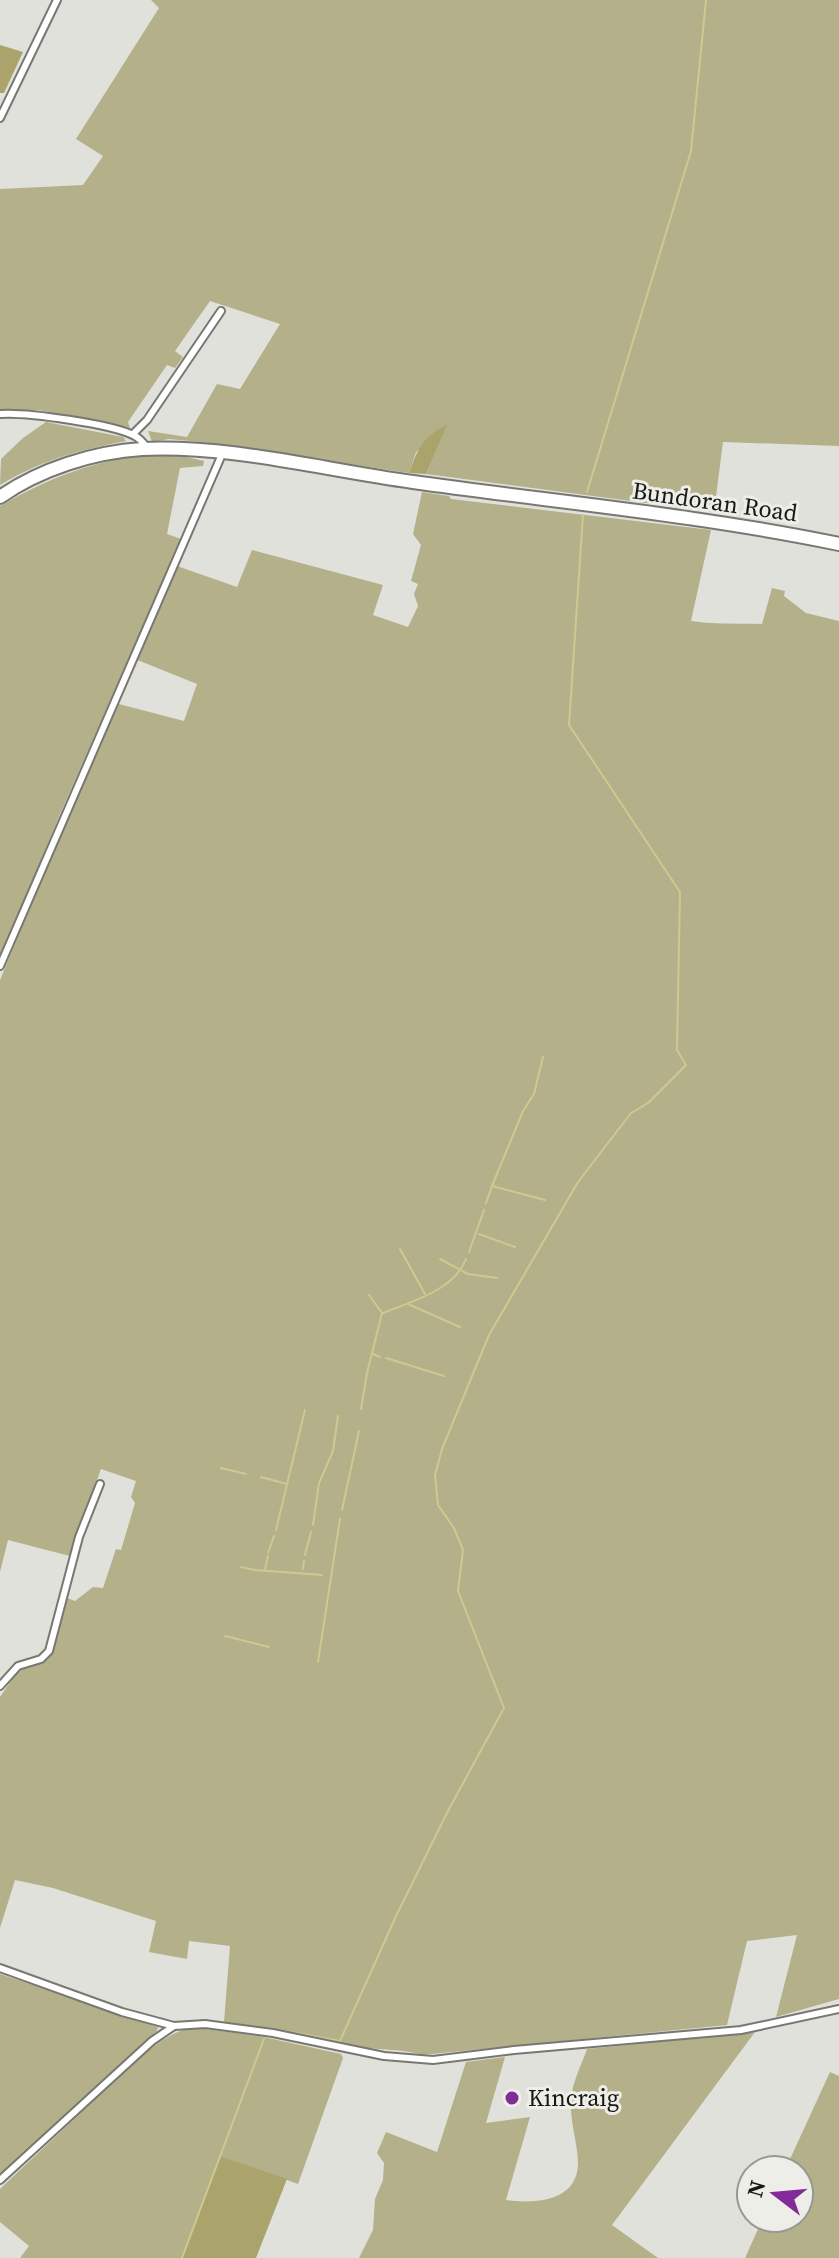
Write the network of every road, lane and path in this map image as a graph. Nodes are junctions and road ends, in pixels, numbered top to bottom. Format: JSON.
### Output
{"nodes":[{"id":1,"x":57,"y":0,"type":"edge"},
{"id":2,"x":0,"y":118,"type":"edge"},
{"id":3,"x":221,"y":311,"type":"dead end"},
{"id":4,"x":0,"y":414,"type":"edge"},
{"id":5,"x":133,"y":434,"type":"junction"},
{"id":6,"x":148,"y":449,"type":"junction"},
{"id":7,"x":223,"y":452,"type":"junction"},
{"id":8,"x":0,"y":497,"type":"edge"},
{"id":9,"x":839,"y":544,"type":"edge"},
{"id":10,"x":0,"y":966,"type":"edge"},
{"id":11,"x":100,"y":1484,"type":"dead end"},
{"id":12,"x":0,"y":1686,"type":"edge"},
{"id":13,"x":0,"y":1968,"type":"edge"},
{"id":14,"x":839,"y":2009,"type":"edge"},
{"id":15,"x":174,"y":2026,"type":"junction"},
{"id":16,"x":0,"y":2180,"type":"edge"}],
"edges":[{"from":1,"to":2,"type":"street"},
{"from":3,"to":5,"type":"street"},
{"from":4,"to":5,"type":"street"},
{"from":5,"to":6,"type":"street"},
{"from":6,"to":7,"type":"highway","name":"Bundoran Road"},
{"from":6,"to":8,"type":"highway","name":"Bundoran Road"},
{"from":7,"to":9,"type":"highway","name":"Bundoran Road"},
{"from":7,"to":10,"type":"street"},
{"from":11,"to":12,"type":"street"},
{"from":13,"to":15,"type":"street"},
{"from":14,"to":15,"type":"street"},
{"from":15,"to":16,"type":"street"}]}
